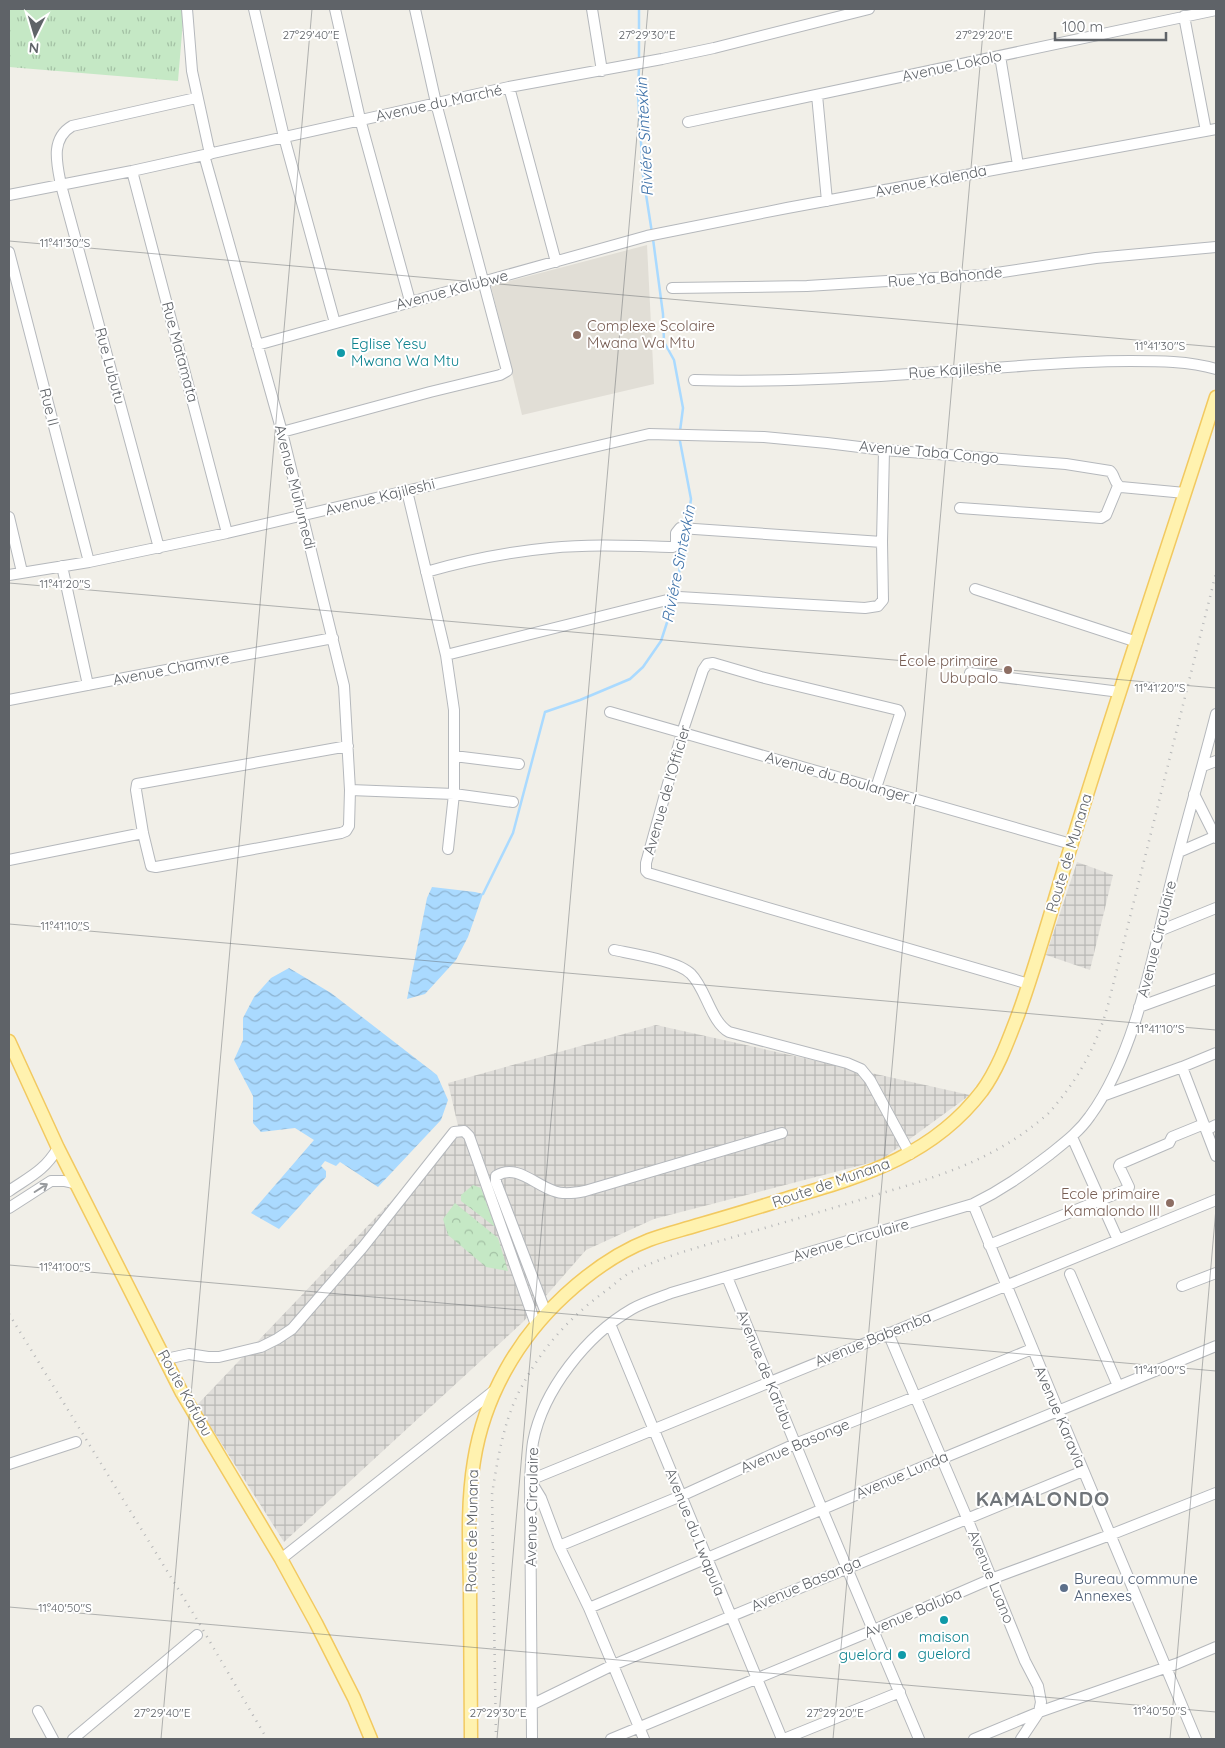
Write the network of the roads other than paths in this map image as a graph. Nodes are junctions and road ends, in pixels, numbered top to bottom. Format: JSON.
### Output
{"nodes":[{"id":1,"x":187,"y":9,"type":"edge"},
{"id":2,"x":254,"y":9,"type":"edge"},
{"id":3,"x":335,"y":9,"type":"edge"},
{"id":4,"x":416,"y":9,"type":"edge"},
{"id":5,"x":592,"y":9,"type":"edge"},
{"id":6,"x":869,"y":9,"type":"edge"},
{"id":7,"x":1216,"y":10,"type":"edge"},
{"id":8,"x":1184,"y":16,"type":"junction"},
{"id":9,"x":1000,"y":56,"type":"junction"},
{"id":10,"x":602,"y":71,"type":"junction"},
{"id":11,"x":510,"y":88,"type":"junction"},
{"id":12,"x":817,"y":95,"type":"junction"},
{"id":13,"x":196,"y":98,"type":"junction"},
{"id":14,"x":436,"y":103,"type":"junction"},
{"id":15,"x":360,"y":120,"type":"junction"},
{"id":16,"x":688,"y":122,"type":"dead end"},
{"id":17,"x":1211,"y":130,"type":"edge"},
{"id":18,"x":284,"y":137,"type":"junction"},
{"id":19,"x":207,"y":154,"type":"junction"},
{"id":20,"x":1018,"y":165,"type":"junction"},
{"id":21,"x":132,"y":171,"type":"junction"},
{"id":22,"x":61,"y":184,"type":"junction"},
{"id":23,"x":9,"y":195,"type":"edge"},
{"id":24,"x":827,"y":201,"type":"junction"},
{"id":25,"x":647,"y":236,"type":"joint"},
{"id":26,"x":1216,"y":247,"type":"edge"},
{"id":27,"x":9,"y":252,"type":"edge"},
{"id":28,"x":556,"y":262,"type":"junction"},
{"id":29,"x":484,"y":281,"type":"junction"},
{"id":30,"x":672,"y":288,"type":"dead end"},
{"id":31,"x":410,"y":301,"type":"junction"},
{"id":32,"x":335,"y":323,"type":"junction"},
{"id":33,"x":257,"y":345,"type":"junction"},
{"id":34,"x":1216,"y":369,"type":"edge"},
{"id":35,"x":694,"y":380,"type":"dead end"},
{"id":36,"x":1216,"y":398,"type":"edge"},
{"id":37,"x":282,"y":432,"type":"junction"},
{"id":38,"x":662,"y":433,"type":"joint"},
{"id":39,"x":884,"y":450,"type":"junction"},
{"id":40,"x":1118,"y":486,"type":"junction"},
{"id":41,"x":407,"y":491,"type":"junction"},
{"id":42,"x":1185,"y":493,"type":"junction"},
{"id":43,"x":960,"y":508,"type":"dead end"},
{"id":44,"x":9,"y":517,"type":"edge"},
{"id":45,"x":301,"y":517,"type":"junction"},
{"id":46,"x":227,"y":533,"type":"junction"},
{"id":47,"x":882,"y":542,"type":"junction"},
{"id":48,"x":159,"y":548,"type":"junction"},
{"id":49,"x":89,"y":562,"type":"junction"},
{"id":50,"x":62,"y":566,"type":"junction"},
{"id":51,"x":22,"y":572,"type":"junction"},
{"id":52,"x":426,"y":572,"type":"junction"},
{"id":53,"x":9,"y":575,"type":"edge"},
{"id":54,"x":975,"y":589,"type":"dead end"},
{"id":55,"x":333,"y":638,"type":"junction"},
{"id":56,"x":1136,"y":642,"type":"junction"},
{"id":57,"x":446,"y":655,"type":"junction"},
{"id":58,"x":970,"y":674,"type":"dead end"},
{"id":59,"x":88,"y":685,"type":"junction"},
{"id":60,"x":1120,"y":692,"type":"junction"},
{"id":61,"x":9,"y":700,"type":"edge"},
{"id":62,"x":610,"y":712,"type":"dead end"},
{"id":63,"x":1216,"y":714,"type":"edge"},
{"id":64,"x":682,"y":733,"type":"junction"},
{"id":65,"x":348,"y":746,"type":"junction"},
{"id":66,"x":454,"y":756,"type":"junction"},
{"id":67,"x":1216,"y":761,"type":"edge"},
{"id":68,"x":519,"y":764,"type":"dead end"},
{"id":69,"x":1203,"y":766,"type":"junction"},
{"id":70,"x":876,"y":788,"type":"junction"},
{"id":71,"x":350,"y":790,"type":"junction"},
{"id":72,"x":454,"y":794,"type":"junction"},
{"id":73,"x":1194,"y":794,"type":"junction"},
{"id":74,"x":513,"y":802,"type":"dead end"},
{"id":75,"x":143,"y":833,"type":"junction"},
{"id":76,"x":1216,"y":837,"type":"edge"},
{"id":77,"x":1072,"y":844,"type":"junction"},
{"id":78,"x":448,"y":850,"type":"dead end"},
{"id":79,"x":1178,"y":852,"type":"junction"},
{"id":80,"x":9,"y":860,"type":"edge"},
{"id":81,"x":1216,"y":908,"type":"edge"},
{"id":82,"x":1159,"y":930,"type":"junction"},
{"id":83,"x":614,"y":950,"type":"dead end"},
{"id":84,"x":1216,"y":980,"type":"edge"},
{"id":85,"x":1029,"y":984,"type":"junction"},
{"id":86,"x":1139,"y":1007,"type":"junction"},
{"id":87,"x":9,"y":1041,"type":"edge"},
{"id":88,"x":1216,"y":1053,"type":"edge"},
{"id":89,"x":1182,"y":1067,"type":"junction"},
{"id":90,"x":1105,"y":1095,"type":"junction"},
{"id":91,"x":1216,"y":1125,"type":"edge"},
{"id":92,"x":1205,"y":1127,"type":"junction"},
{"id":93,"x":782,"y":1133,"type":"dead end"},
{"id":94,"x":1072,"y":1137,"type":"junction"},
{"id":95,"x":58,"y":1148,"type":"junction"},
{"id":96,"x":910,"y":1154,"type":"junction"},
{"id":97,"x":1216,"y":1156,"type":"edge"},
{"id":98,"x":77,"y":1184,"type":"junction"},
{"id":99,"x":9,"y":1191,"type":"edge"},
{"id":100,"x":1099,"y":1200,"type":"junction"},
{"id":101,"x":1216,"y":1200,"type":"edge"},
{"id":102,"x":973,"y":1204,"type":"junction"},
{"id":103,"x":9,"y":1208,"type":"edge"},
{"id":104,"x":1118,"y":1240,"type":"junction"},
{"id":105,"x":989,"y":1245,"type":"junction"},
{"id":106,"x":1216,"y":1273,"type":"edge"},
{"id":107,"x":1070,"y":1274,"type":"dead end"},
{"id":108,"x":727,"y":1276,"type":"junction"},
{"id":109,"x":1006,"y":1286,"type":"junction"},
{"id":110,"x":1182,"y":1286,"type":"dead end"},
{"id":111,"x":546,"y":1313,"type":"junction"},
{"id":112,"x":610,"y":1324,"type":"junction"},
{"id":113,"x":536,"y":1325,"type":"junction"},
{"id":114,"x":888,"y":1333,"type":"junction"},
{"id":115,"x":1216,"y":1346,"type":"edge"},
{"id":116,"x":1032,"y":1349,"type":"junction"},
{"id":117,"x":166,"y":1360,"type":"junction"},
{"id":118,"x":770,"y":1382,"type":"junction"},
{"id":119,"x":1118,"y":1386,"type":"junction"},
{"id":120,"x":496,"y":1389,"type":"junction"},
{"id":121,"x":915,"y":1397,"type":"junction"},
{"id":122,"x":1058,"y":1410,"type":"junction"},
{"id":123,"x":654,"y":1430,"type":"junction"},
{"id":124,"x":76,"y":1442,"type":"dead end"},
{"id":125,"x":795,"y":1444,"type":"junction"},
{"id":126,"x":941,"y":1459,"type":"junction"},
{"id":127,"x":9,"y":1464,"type":"edge"},
{"id":128,"x":1083,"y":1471,"type":"junction"},
{"id":129,"x":530,"y":1480,"type":"junction"},
{"id":130,"x":1216,"y":1493,"type":"edge"},
{"id":131,"x":681,"y":1496,"type":"junction"},
{"id":132,"x":822,"y":1509,"type":"junction"},
{"id":133,"x":967,"y":1518,"type":"junction"},
{"id":134,"x":1110,"y":1535,"type":"junction"},
{"id":135,"x":560,"y":1546,"type":"junction"},
{"id":136,"x":281,"y":1559,"type":"junction"},
{"id":137,"x":706,"y":1559,"type":"junction"},
{"id":138,"x":848,"y":1567,"type":"junction"},
{"id":139,"x":991,"y":1579,"type":"junction"},
{"id":140,"x":589,"y":1608,"type":"junction"},
{"id":141,"x":730,"y":1616,"type":"junction"},
{"id":142,"x":874,"y":1630,"type":"junction"},
{"id":143,"x":197,"y":1635,"type":"dead end"},
{"id":144,"x":1216,"y":1647,"type":"edge"},
{"id":145,"x":613,"y":1665,"type":"junction"},
{"id":146,"x":1166,"y":1667,"type":"junction"},
{"id":147,"x":756,"y":1679,"type":"junction"},
{"id":148,"x":900,"y":1692,"type":"junction"},
{"id":149,"x":533,"y":1704,"type":"junction"},
{"id":150,"x":38,"y":1711,"type":"dead end"},
{"id":151,"x":1039,"y":1712,"type":"junction"},
{"id":152,"x":639,"y":1728,"type":"junction"},
{"id":153,"x":53,"y":1739,"type":"edge"},
{"id":154,"x":73,"y":1739,"type":"edge"},
{"id":155,"x":372,"y":1739,"type":"edge"},
{"id":156,"x":471,"y":1739,"type":"edge"},
{"id":157,"x":532,"y":1739,"type":"edge"},
{"id":158,"x":611,"y":1739,"type":"edge"},
{"id":159,"x":644,"y":1739,"type":"edge"},
{"id":160,"x":783,"y":1739,"type":"edge"},
{"id":161,"x":919,"y":1739,"type":"edge"},
{"id":162,"x":974,"y":1739,"type":"edge"},
{"id":163,"x":1022,"y":1739,"type":"edge"},
{"id":164,"x":1196,"y":1739,"type":"edge"}],
"edges":[{"from":1,"to":13,"type":"street","name":"Avenue Muhumedi"},
{"from":2,"to":18,"type":"street"},
{"from":3,"to":15,"type":"street"},
{"from":4,"to":14,"type":"street"},
{"from":5,"to":10,"type":"street"},
{"from":6,"to":10,"type":"street","name":"Avenue du Marché"},
{"from":7,"to":8,"type":"street","name":"Avenue Lokolo"},
{"from":8,"to":9,"type":"street","name":"Avenue Lokolo"},
{"from":8,"to":17,"type":"street"},
{"from":9,"to":12,"type":"street","name":"Avenue Lokolo"},
{"from":9,"to":20,"type":"street"},
{"from":10,"to":11,"type":"street","name":"Avenue du Marché"},
{"from":11,"to":14,"type":"street","name":"Avenue du Marché"},
{"from":11,"to":28,"type":"street"},
{"from":12,"to":16,"type":"street","name":"Avenue Lokolo"},
{"from":12,"to":24,"type":"street"},
{"from":13,"to":19,"type":"street","name":"Avenue Muhumedi"},
{"from":13,"to":22,"type":"street","name":"Rue Lubutu"},
{"from":14,"to":15,"type":"street","name":"Avenue du Marché"},
{"from":14,"to":29,"type":"street"},
{"from":15,"to":18,"type":"street","name":"Avenue du Marché"},
{"from":15,"to":31,"type":"street"},
{"from":17,"to":20,"type":"street","name":"Avenue Kalenda"},
{"from":18,"to":19,"type":"street","name":"Avenue du Marché"},
{"from":18,"to":32,"type":"street"},
{"from":19,"to":21,"type":"street","name":"Avenue du Marché"},
{"from":19,"to":33,"type":"street","name":"Avenue Muhumedi"},
{"from":20,"to":24,"type":"street","name":"Avenue Kalenda"},
{"from":21,"to":22,"type":"street","name":"Avenue du Marché"},
{"from":21,"to":46,"type":"street","name":"Rue Matamata"},
{"from":22,"to":23,"type":"street","name":"Avenue du Marché"},
{"from":22,"to":48,"type":"street","name":"Rue Lubutu"},
{"from":24,"to":25,"type":"street","name":"Avenue Kalenda"},
{"from":25,"to":28,"type":"street","name":"Avenue Kalubwe"},
{"from":26,"to":30,"type":"street","name":"Rue Ya Bahonde"},
{"from":27,"to":49,"type":"street","name":"Rue II"},
{"from":28,"to":29,"type":"street","name":"Avenue Kalubwe"},
{"from":29,"to":31,"type":"street","name":"Avenue Kalubwe"},
{"from":29,"to":37,"type":"street"},
{"from":31,"to":32,"type":"street","name":"Avenue Kalubwe"},
{"from":32,"to":33,"type":"street","name":"Avenue Kalubwe"},
{"from":33,"to":37,"type":"street","name":"Avenue Muhumedi"},
{"from":34,"to":35,"type":"street","name":"Rue Kajileshe"},
{"from":36,"to":42,"type":"main road","name":"Route de Munana"},
{"from":37,"to":45,"type":"street","name":"Avenue Muhumedi"},
{"from":38,"to":39,"type":"street","name":"Avenue Taba Congo"},
{"from":38,"to":41,"type":"street","name":"Avenue Kajileshi"},
{"from":39,"to":40,"type":"street","name":"Avenue Taba Congo"},
{"from":39,"to":47,"type":"street"},
{"from":40,"to":42,"type":"street"},
{"from":40,"to":43,"type":"street"},
{"from":41,"to":45,"type":"street","name":"Avenue Kajileshi"},
{"from":41,"to":52,"type":"street"},
{"from":42,"to":56,"type":"main road","name":"Route de Munana"},
{"from":44,"to":51,"type":"street"},
{"from":45,"to":46,"type":"street","name":"Avenue Kajileshi"},
{"from":45,"to":55,"type":"street","name":"Avenue Muhumedi"},
{"from":46,"to":48,"type":"street","name":"Avenue Kajileshi"},
{"from":47,"to":52,"type":"street"},
{"from":47,"to":57,"type":"street"},
{"from":48,"to":49,"type":"street","name":"Avenue Kajileshi"},
{"from":49,"to":50,"type":"street","name":"Avenue Kajileshi"},
{"from":50,"to":51,"type":"street","name":"Avenue Kajileshi"},
{"from":50,"to":59,"type":"street"},
{"from":51,"to":53,"type":"street","name":"Avenue Kajileshi"},
{"from":52,"to":57,"type":"street"},
{"from":54,"to":56,"type":"street"},
{"from":55,"to":59,"type":"street","name":"Avenue Chamvre"},
{"from":55,"to":65,"type":"street","name":"Avenue Muhumedi"},
{"from":56,"to":60,"type":"main road","name":"Route de Munana"},
{"from":57,"to":66,"type":"street"},
{"from":58,"to":60,"type":"street"},
{"from":59,"to":61,"type":"street","name":"Avenue Chamvre"},
{"from":60,"to":77,"type":"main road","name":"Route de Munana"},
{"from":62,"to":64,"type":"street","name":"Avenue du Boulanger I"},
{"from":63,"to":69,"type":"street","name":"Avenue Circulaire"},
{"from":64,"to":70,"type":"street","name":"Avenue du Boulanger I"},
{"from":64,"to":70,"type":"street","name":"Avenue de l'Officier"},
{"from":64,"to":85,"type":"street","name":"Avenue de l'Officier"},
{"from":65,"to":71,"type":"street","name":"Avenue Muhumedi"},
{"from":65,"to":75,"type":"street"},
{"from":66,"to":68,"type":"street"},
{"from":66,"to":72,"type":"street"},
{"from":67,"to":69,"type":"street"},
{"from":69,"to":73,"type":"street","name":"Avenue Circulaire"},
{"from":70,"to":77,"type":"street","name":"Avenue du Boulanger I"},
{"from":71,"to":72,"type":"street"},
{"from":71,"to":75,"type":"street","name":"Avenue Muhumedi"},
{"from":72,"to":74,"type":"street"},
{"from":72,"to":78,"type":"street"},
{"from":73,"to":76,"type":"street"},
{"from":73,"to":79,"type":"street","name":"Avenue Circulaire"},
{"from":75,"to":80,"type":"street"},
{"from":76,"to":79,"type":"street"},
{"from":77,"to":85,"type":"main road","name":"Route de Munana"},
{"from":79,"to":82,"type":"street","name":"Avenue Circulaire"},
{"from":81,"to":82,"type":"street"},
{"from":82,"to":86,"type":"street","name":"Avenue Circulaire"},
{"from":83,"to":96,"type":"street"},
{"from":84,"to":86,"type":"street"},
{"from":85,"to":96,"type":"main road","name":"Route de Munana"},
{"from":86,"to":90,"type":"street","name":"Avenue Circulaire"},
{"from":87,"to":95,"type":"main road","name":"Route Kafubu"},
{"from":88,"to":89,"type":"street"},
{"from":89,"to":90,"type":"street"},
{"from":89,"to":92,"type":"street"},
{"from":90,"to":94,"type":"street","name":"Avenue Circulaire"},
{"from":91,"to":92,"type":"street"},
{"from":92,"to":97,"type":"street"},
{"from":92,"to":100,"type":"street"},
{"from":93,"to":111,"type":"street"},
{"from":94,"to":100,"type":"street"},
{"from":94,"to":102,"type":"street","name":"Avenue Circulaire"},
{"from":95,"to":98,"type":"main road","name":"Route Kafubu"},
{"from":95,"to":99,"type":"street"},
{"from":96,"to":111,"type":"main road","name":"Route de Munana"},
{"from":103,"to":98,"type":"street","one_way":true},
{"from":98,"to":117,"type":"main road","name":"Route Kafubu"},
{"from":100,"to":104,"type":"street"},
{"from":100,"to":105,"type":"street"},
{"from":101,"to":104,"type":"street","name":"Avenue Babemba"},
{"from":102,"to":105,"type":"street","name":"Avenue Karavia"},
{"from":102,"to":108,"type":"street","name":"Avenue Circulaire"},
{"from":104,"to":109,"type":"street","name":"Avenue Babemba"},
{"from":105,"to":109,"type":"street","name":"Avenue Karavia"},
{"from":106,"to":110,"type":"street"},
{"from":107,"to":119,"type":"street"},
{"from":108,"to":112,"type":"street","name":"Avenue Circulaire"},
{"from":108,"to":118,"type":"street","name":"Avenue de Kafubu"},
{"from":109,"to":114,"type":"street","name":"Avenue Babemba"},
{"from":109,"to":116,"type":"street","name":"Avenue Karavia"},
{"from":111,"to":113,"type":"main road","name":"Route de Munana"},
{"from":112,"to":123,"type":"street","name":"Avenue du Lwapula"},
{"from":112,"to":129,"type":"street","name":"Avenue Circulaire"},
{"from":113,"to":117,"type":"street"},
{"from":113,"to":120,"type":"main road","name":"Route de Munana"},
{"from":114,"to":118,"type":"street","name":"Avenue Babemba"},
{"from":114,"to":121,"type":"street","name":"Avenue Luano"},
{"from":115,"to":119,"type":"street","name":"Avenue Lunda"},
{"from":116,"to":121,"type":"street","name":"Avenue Basonge"},
{"from":116,"to":122,"type":"street","name":"Avenue Karavia"},
{"from":117,"to":136,"type":"main road","name":"Route Kafubu"},
{"from":118,"to":123,"type":"street","name":"Avenue Babemba"},
{"from":118,"to":125,"type":"street","name":"Avenue de Kafubu"},
{"from":119,"to":122,"type":"street","name":"Avenue Lunda"},
{"from":120,"to":136,"type":"street"},
{"from":120,"to":156,"type":"main road","name":"Route de Munana"},
{"from":121,"to":125,"type":"street","name":"Avenue Basonge"},
{"from":121,"to":126,"type":"street","name":"Avenue Luano"},
{"from":122,"to":126,"type":"street","name":"Avenue Lunda"},
{"from":122,"to":128,"type":"street","name":"Avenue Karavia"},
{"from":123,"to":129,"type":"street","name":"Avenue Babemba"},
{"from":123,"to":131,"type":"street","name":"Avenue du Lwapula"},
{"from":124,"to":127,"type":"street"},
{"from":125,"to":131,"type":"street","name":"Avenue Basonge"},
{"from":125,"to":132,"type":"street","name":"Avenue de Kafubu"},
{"from":126,"to":132,"type":"street","name":"Avenue Lunda"},
{"from":126,"to":133,"type":"street","name":"Avenue Luano"},
{"from":128,"to":133,"type":"street","name":"Avenue Basanga"},
{"from":128,"to":134,"type":"street","name":"Avenue Karavia"},
{"from":129,"to":135,"type":"street"},
{"from":129,"to":149,"type":"street","name":"Avenue Circulaire"},
{"from":130,"to":134,"type":"street","name":"Avenue Baluba"},
{"from":131,"to":135,"type":"street","name":"Avenue Basonge"},
{"from":131,"to":137,"type":"street","name":"Avenue du Lwapula"},
{"from":132,"to":137,"type":"street","name":"Avenue Lunda"},
{"from":132,"to":138,"type":"street","name":"Avenue de Kafubu"},
{"from":133,"to":138,"type":"street","name":"Avenue Basanga"},
{"from":133,"to":139,"type":"street","name":"Avenue Luano"},
{"from":134,"to":139,"type":"street","name":"Avenue Baluba"},
{"from":134,"to":146,"type":"street","name":"Avenue Karavia"},
{"from":135,"to":140,"type":"street"},
{"from":136,"to":155,"type":"main road","name":"Route Kafubu"},
{"from":137,"to":140,"type":"street","name":"Avenue Lunda"},
{"from":137,"to":141,"type":"street","name":"Avenue du Lwapula"},
{"from":138,"to":141,"type":"street","name":"Avenue Basanga"},
{"from":138,"to":142,"type":"street","name":"Avenue de Kafubu"},
{"from":139,"to":142,"type":"street","name":"Avenue Baluba"},
{"from":139,"to":151,"type":"street","name":"Avenue Luano"},
{"from":140,"to":145,"type":"street"},
{"from":141,"to":145,"type":"street","name":"Avenue Basanga"},
{"from":141,"to":147,"type":"street","name":"Avenue du Lwapula"},
{"from":142,"to":147,"type":"street","name":"Avenue Baluba"},
{"from":142,"to":148,"type":"street","name":"Avenue de Kafubu"},
{"from":143,"to":154,"type":"street"},
{"from":144,"to":146,"type":"street"},
{"from":145,"to":149,"type":"street","name":"Avenue Basanga"},
{"from":145,"to":152,"type":"street"},
{"from":146,"to":151,"type":"street"},
{"from":146,"to":164,"type":"street","name":"Avenue Karavia"},
{"from":147,"to":152,"type":"street","name":"Avenue Baluba"},
{"from":147,"to":160,"type":"street","name":"Avenue du Lwapula"},
{"from":148,"to":160,"type":"street"},
{"from":148,"to":161,"type":"street","name":"Avenue de Kafubu"},
{"from":149,"to":157,"type":"street","name":"Avenue Circulaire"},
{"from":150,"to":153,"type":"street"},
{"from":151,"to":162,"type":"street"},
{"from":151,"to":163,"type":"street"},
{"from":152,"to":158,"type":"street","name":"Avenue Baluba"},
{"from":152,"to":159,"type":"street"}]}
